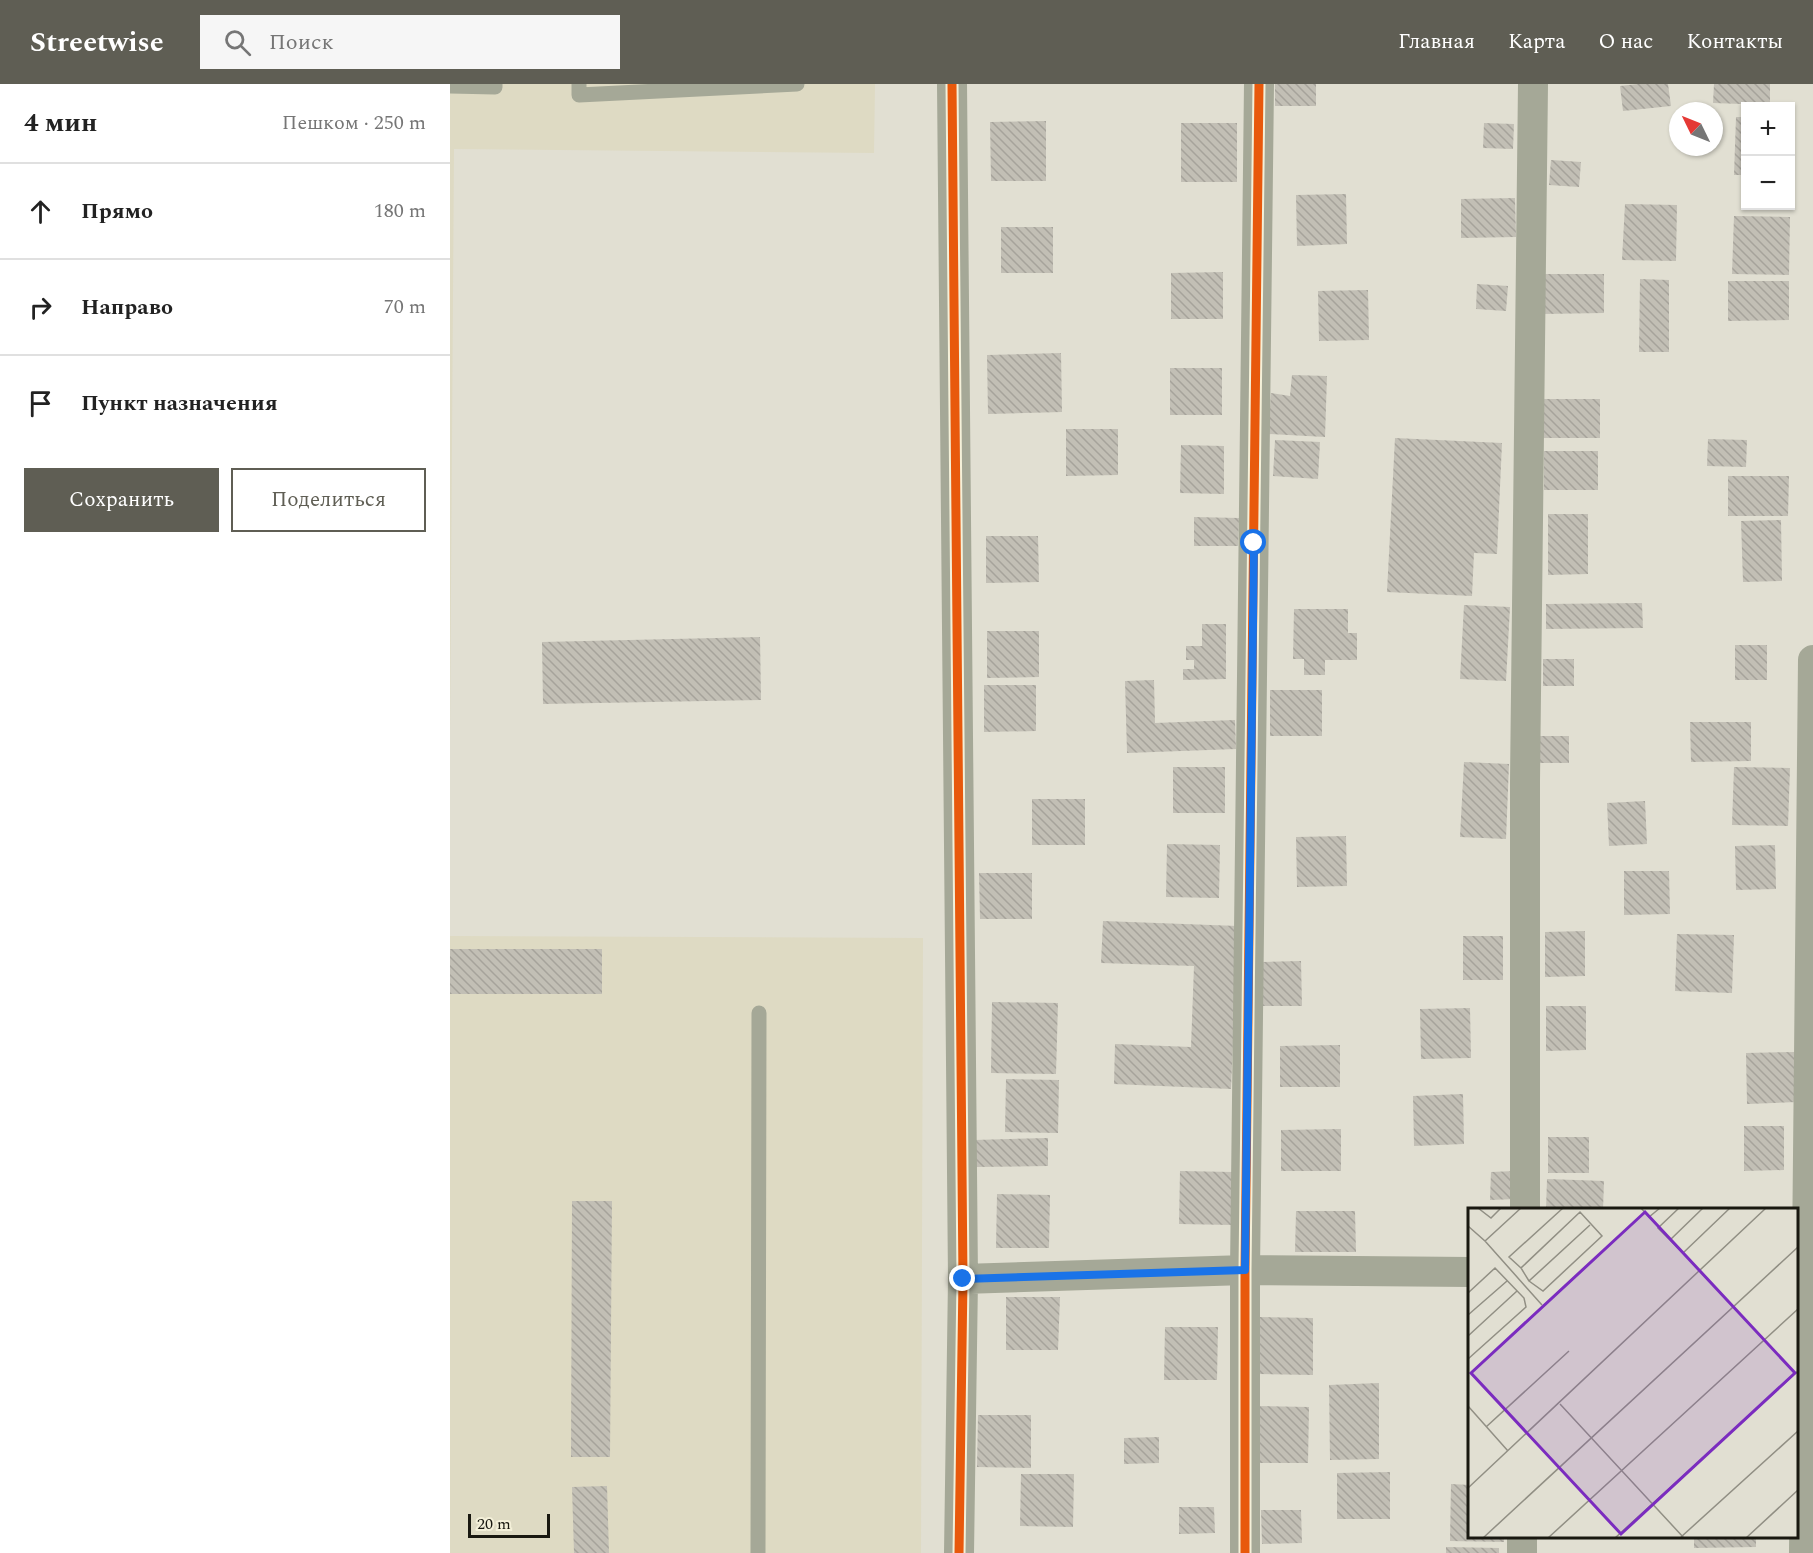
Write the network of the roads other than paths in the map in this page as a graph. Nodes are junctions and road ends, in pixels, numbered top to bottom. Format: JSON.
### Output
{"nodes":[{"id":1,"x":495,"y":84,"type":"edge"},
{"id":2,"x":579,"y":84,"type":"edge"},
{"id":3,"x":797,"y":84,"type":"edge"},
{"id":4,"x":952,"y":84,"type":"edge"},
{"id":5,"x":1258,"y":84,"type":"edge"},
{"id":6,"x":1533,"y":84,"type":"edge"},
{"id":7,"x":450,"y":86,"type":"edge"},
{"id":8,"x":685,"y":87,"type":"edge"},
{"id":9,"x":1813,"y":660,"type":"edge"},
{"id":10,"x":759,"y":1014,"type":"dead end"},
{"id":11,"x":1525,"y":1208,"type":"edge"},
{"id":12,"x":1245,"y":1270,"type":"junction"},
{"id":13,"x":1468,"y":1272,"type":"edge"},
{"id":14,"x":963,"y":1279,"type":"junction"},
{"id":15,"x":1805,"y":1280,"type":"edge"},
{"id":16,"x":758,"y":1553,"type":"edge"},
{"id":17,"x":959,"y":1553,"type":"edge"},
{"id":18,"x":1245,"y":1553,"type":"edge"},
{"id":19,"x":1804,"y":1553,"type":"edge"}],
"edges":[{"from":1,"to":7,"type":"lane"},
{"from":2,"to":8,"type":"lane"},
{"from":3,"to":8,"type":"lane"},
{"from":4,"to":14,"type":"street"},
{"from":5,"to":12,"type":"street"},
{"from":6,"to":11,"type":"street"},
{"from":9,"to":15,"type":"street"},
{"from":10,"to":16,"type":"lane"},
{"from":12,"to":13,"type":"street"},
{"from":12,"to":14,"type":"street"},
{"from":12,"to":18,"type":"street"},
{"from":14,"to":17,"type":"street"},
{"from":15,"to":19,"type":"street"}]}
